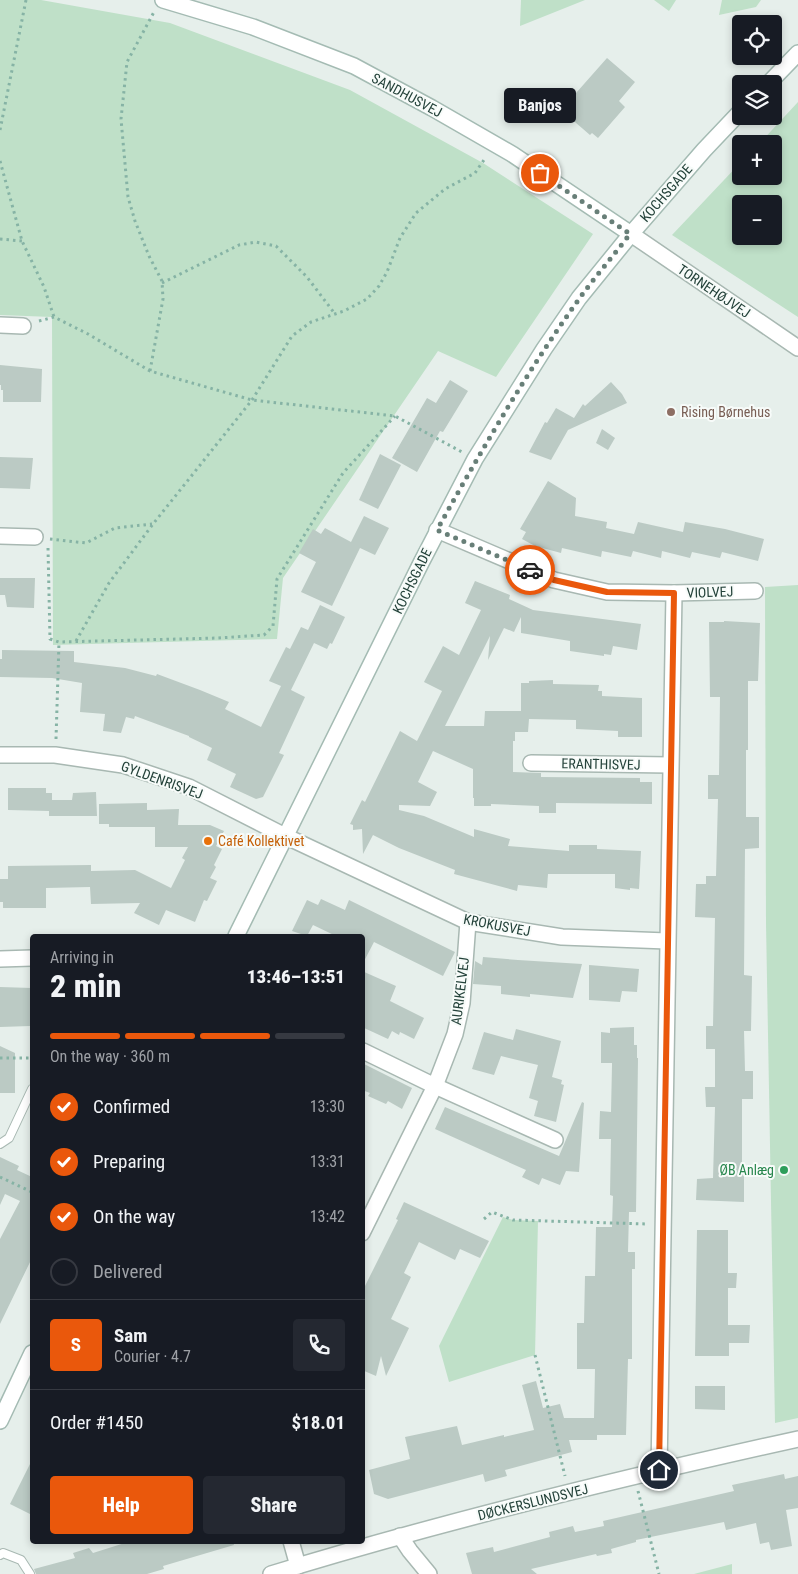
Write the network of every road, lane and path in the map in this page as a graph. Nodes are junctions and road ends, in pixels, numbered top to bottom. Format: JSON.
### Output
{"nodes":[{"id":1,"x":26,"y":0,"type":"edge"},
{"id":2,"x":169,"y":3,"type":"edge"},
{"id":3,"x":798,"y":53,"type":"edge"},
{"id":4,"x":777,"y":75,"type":"edge"},
{"id":5,"x":732,"y":121,"type":"edge"},
{"id":6,"x":0,"y":130,"type":"edge"},
{"id":7,"x":495,"y":144,"type":"junction"},
{"id":8,"x":0,"y":161,"type":"edge"},
{"id":9,"x":630,"y":234,"type":"junction"},
{"id":10,"x":0,"y":238,"type":"edge"},
{"id":11,"x":22,"y":241,"type":"junction"},
{"id":12,"x":162,"y":283,"type":"junction"},
{"id":13,"x":335,"y":314,"type":"junction"},
{"id":14,"x":54,"y":317,"type":"junction"},
{"id":15,"x":0,"y":325,"type":"edge"},
{"id":16,"x":23,"y":326,"type":"joint"},
{"id":17,"x":798,"y":348,"type":"edge"},
{"id":18,"x":150,"y":371,"type":"junction"},
{"id":19,"x":252,"y":400,"type":"junction"},
{"id":20,"x":395,"y":416,"type":"junction"},
{"id":21,"x":475,"y":460,"type":"junction"},
{"id":22,"x":153,"y":524,"type":"junction"},
{"id":23,"x":437,"y":530,"type":"junction"},
{"id":24,"x":0,"y":536,"type":"edge"},
{"id":25,"x":35,"y":537,"type":"dead end"},
{"id":26,"x":755,"y":591,"type":"dead end"},
{"id":27,"x":674,"y":593,"type":"junction"},
{"id":28,"x":76,"y":641,"type":"junction"},
{"id":29,"x":59,"y":642,"type":"junction"},
{"id":30,"x":0,"y":755,"type":"edge"},
{"id":31,"x":55,"y":755,"type":"junction"},
{"id":32,"x":531,"y":763,"type":"dead end"},
{"id":33,"x":670,"y":765,"type":"junction"},
{"id":34,"x":285,"y":836,"type":"junction"},
{"id":35,"x":468,"y":922,"type":"junction"},
{"id":36,"x":237,"y":934,"type":"edge"},
{"id":37,"x":667,"y":941,"type":"junction"},
{"id":38,"x":30,"y":958,"type":"edge"},
{"id":39,"x":0,"y":959,"type":"edge"},
{"id":40,"x":365,"y":1051,"type":"edge"},
{"id":41,"x":0,"y":1058,"type":"edge"},
{"id":42,"x":30,"y":1058,"type":"edge"},
{"id":43,"x":435,"y":1086,"type":"junction"},
{"id":44,"x":30,"y":1093,"type":"edge"},
{"id":45,"x":555,"y":1140,"type":"dead end"},
{"id":46,"x":0,"y":1144,"type":"edge"},
{"id":47,"x":0,"y":1177,"type":"edge"},
{"id":48,"x":30,"y":1191,"type":"edge"},
{"id":49,"x":484,"y":1219,"type":"dead end"},
{"id":50,"x":663,"y":1224,"type":"junction"},
{"id":51,"x":365,"y":1227,"type":"edge"},
{"id":52,"x":535,"y":1355,"type":"dead end"},
{"id":53,"x":30,"y":1357,"type":"edge"},
{"id":54,"x":0,"y":1421,"type":"edge"},
{"id":55,"x":798,"y":1439,"type":"edge"},
{"id":56,"x":659,"y":1470,"type":"junction"},
{"id":57,"x":634,"y":1476,"type":"junction"},
{"id":58,"x":569,"y":1493,"type":"junction"},
{"id":59,"x":400,"y":1536,"type":"junction"},
{"id":60,"x":292,"y":1544,"type":"edge"},
{"id":61,"x":0,"y":1555,"type":"edge"},
{"id":62,"x":298,"y":1566,"type":"junction"},
{"id":63,"x":30,"y":1574,"type":"edge"},
{"id":64,"x":271,"y":1574,"type":"edge"},
{"id":65,"x":429,"y":1574,"type":"edge"},
{"id":66,"x":659,"y":1574,"type":"edge"}],
"edges":[{"from":1,"to":6,"type":"path"},
{"from":2,"to":7,"type":"street","name":"SANDHUSVEJ"},
{"from":2,"to":12,"type":"path"},
{"from":3,"to":4,"type":"street"},
{"from":5,"to":9,"type":"street","name":"KOCHSGADE"},
{"from":7,"to":9,"type":"street","name":"SANDHUSVEJ"},
{"from":7,"to":13,"type":"path"},
{"from":8,"to":11,"type":"path"},
{"from":9,"to":17,"type":"street","name":"TORNEHØJVEJ"},
{"from":9,"to":21,"type":"street","name":"KOCHSGADE"},
{"from":10,"to":11,"type":"path"},
{"from":11,"to":14,"type":"path"},
{"from":12,"to":13,"type":"path"},
{"from":12,"to":18,"type":"path"},
{"from":13,"to":19,"type":"path"},
{"from":14,"to":16,"type":"path"},
{"from":14,"to":18,"type":"path"},
{"from":15,"to":16,"type":"street"},
{"from":18,"to":19,"type":"path"},
{"from":19,"to":20,"type":"path"},
{"from":19,"to":22,"type":"path"},
{"from":20,"to":21,"type":"path"},
{"from":20,"to":28,"type":"path"},
{"from":21,"to":23,"type":"street","name":"KOCHSGADE"},
{"from":22,"to":28,"type":"path"},
{"from":22,"to":29,"type":"path"},
{"from":23,"to":27,"type":"street","name":"VIOLVEJ"},
{"from":23,"to":34,"type":"street","name":"KOCHSGADE"},
{"from":24,"to":25,"type":"street"},
{"from":26,"to":27,"type":"street","name":"VIOLVEJ"},
{"from":27,"to":33,"type":"street"},
{"from":28,"to":29,"type":"path"},
{"from":29,"to":31,"type":"path"},
{"from":30,"to":31,"type":"street","name":"GYLDENRISVEJ"},
{"from":31,"to":34,"type":"street","name":"GYLDENRISVEJ"},
{"from":32,"to":33,"type":"street","name":"ERANTHISVEJ"},
{"from":33,"to":37,"type":"street"},
{"from":34,"to":35,"type":"street","name":"KROKUSVEJ"},
{"from":34,"to":36,"type":"street","name":"KOCHSGADE"},
{"from":35,"to":37,"type":"street","name":"KROKUSVEJ"},
{"from":35,"to":43,"type":"street","name":"AURIKELVEJ"},
{"from":37,"to":50,"type":"street"},
{"from":38,"to":39,"type":"street"},
{"from":40,"to":43,"type":"street"},
{"from":41,"to":42,"type":"path"},
{"from":43,"to":45,"type":"street"},
{"from":43,"to":51,"type":"street","name":"AURIKELVEJ"},
{"from":44,"to":46,"type":"lane"},
{"from":47,"to":48,"type":"path"},
{"from":49,"to":50,"type":"path"},
{"from":50,"to":56,"type":"street"},
{"from":52,"to":58,"type":"path"},
{"from":53,"to":54,"type":"street"},
{"from":55,"to":56,"type":"street","name":"DØCKERSLUNDSVEJ"},
{"from":56,"to":57,"type":"street","name":"DØCKERSLUNDSVEJ"},
{"from":57,"to":58,"type":"street","name":"DØCKERSLUNDSVEJ"},
{"from":57,"to":66,"type":"path"},
{"from":58,"to":59,"type":"street","name":"DØCKERSLUNDSVEJ"},
{"from":59,"to":62,"type":"street","name":"DØCKERSLUNDSVEJ"},
{"from":59,"to":65,"type":"street"},
{"from":60,"to":62,"type":"street"},
{"from":61,"to":63,"type":"lane"},
{"from":62,"to":64,"type":"street","name":"DØCKERSLUNDSVEJ"}]}
